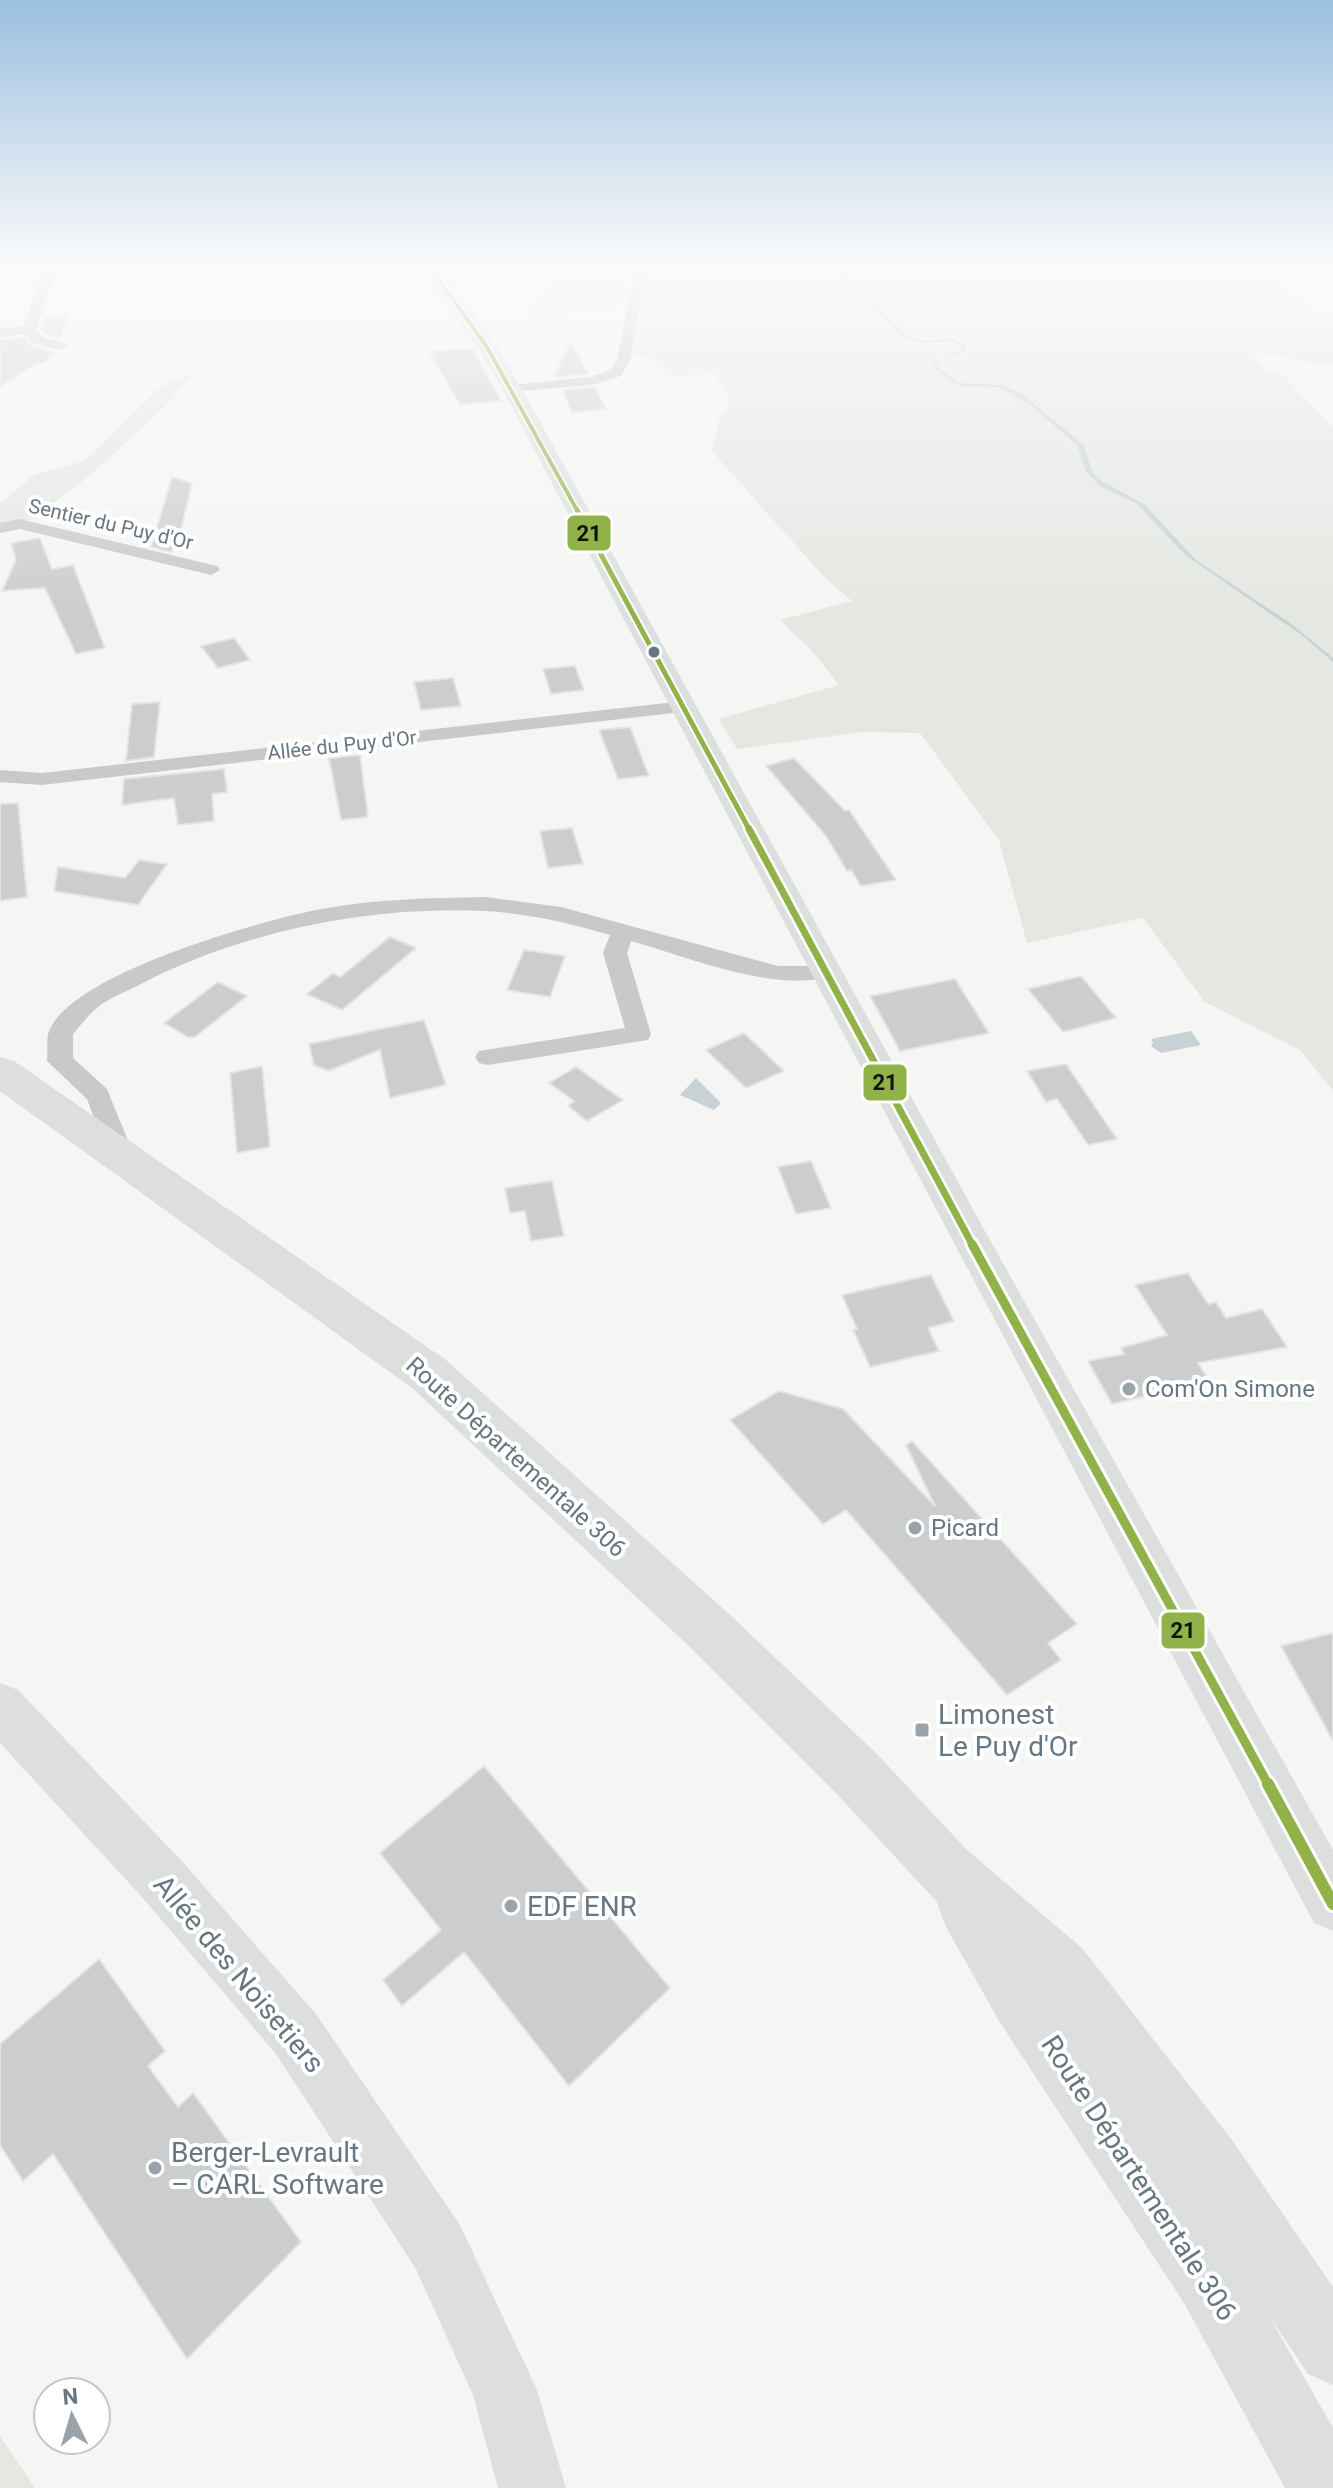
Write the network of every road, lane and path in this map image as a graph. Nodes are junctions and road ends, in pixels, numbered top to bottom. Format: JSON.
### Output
{"nodes":[{"id":1,"x":508,"y":382,"type":"edge"},
{"id":2,"x":581,"y":382,"type":"edge"},
{"id":3,"x":512,"y":389,"type":"junction"},
{"id":4,"x":0,"y":528,"type":"edge"},
{"id":5,"x":211,"y":570,"type":"dead end"},
{"id":6,"x":684,"y":707,"type":"junction"},
{"id":7,"x":0,"y":776,"type":"edge"},
{"id":8,"x":623,"y":930,"type":"junction"},
{"id":9,"x":826,"y":971,"type":"junction"},
{"id":10,"x":488,"y":1057,"type":"dead end"},
{"id":11,"x":0,"y":1071,"type":"edge"},
{"id":12,"x":122,"y":1158,"type":"junction"},
{"id":13,"x":0,"y":1707,"type":"edge"},
{"id":14,"x":946,"y":1871,"type":"junction"},
{"id":15,"x":1333,"y":1904,"type":"edge"},
{"id":16,"x":1333,"y":2349,"type":"edge"},
{"id":17,"x":532,"y":2488,"type":"edge"},
{"id":18,"x":1326,"y":2488,"type":"edge"}],
"edges":[{"from":1,"to":3,"type":"main road"},
{"from":2,"to":3,"type":"street"},
{"from":3,"to":6,"type":"main road"},
{"from":4,"to":5,"type":"street","name":"Sentier du Puy d'Or"},
{"from":6,"to":7,"type":"street","name":"Allée du Puy d'Or"},
{"from":6,"to":9,"type":"main road"},
{"from":8,"to":9,"type":"street"},
{"from":8,"to":10,"type":"street"},
{"from":8,"to":12,"type":"street"},
{"from":9,"to":15,"type":"main road"},
{"from":11,"to":12,"type":"main road","name":"Route Départementale 306"},
{"from":12,"to":14,"type":"main road","name":"Route Départementale 306"},
{"from":13,"to":17,"type":"main road","name":"Allée des Noisetiers"},
{"from":14,"to":16,"type":"main road","name":"Route Départementale 306"},
{"from":14,"to":18,"type":"main road","name":"Route Départementale 306"}]}
